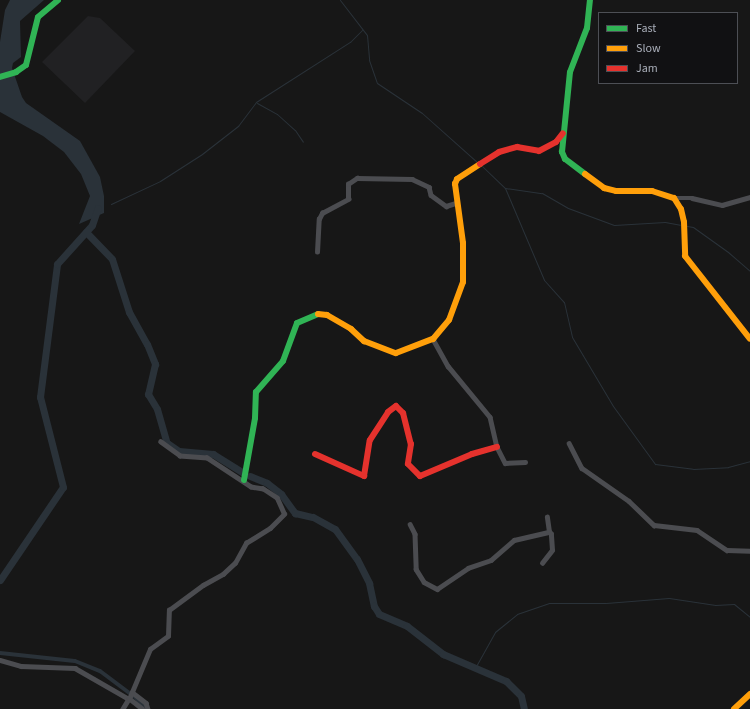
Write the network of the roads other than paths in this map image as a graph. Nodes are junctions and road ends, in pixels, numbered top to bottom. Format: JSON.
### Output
{"nodes":[{"id":1,"x":58,"y":0,"type":"edge"},
{"id":2,"x":590,"y":0,"type":"edge"},
{"id":3,"x":0,"y":77,"type":"edge"},
{"id":4,"x":563,"y":133,"type":"junction"},
{"id":5,"x":750,"y":197,"type":"edge"},
{"id":6,"x":674,"y":198,"type":"junction"},
{"id":7,"x":456,"y":203,"type":"junction"},
{"id":8,"x":317,"y":252,"type":"dead end"},
{"id":9,"x":433,"y":339,"type":"junction"},
{"id":10,"x":750,"y":339,"type":"edge"},
{"id":11,"x":161,"y":442,"type":"dead end"},
{"id":12,"x":569,"y":443,"type":"dead end"},
{"id":13,"x":497,"y":447,"type":"junction"},
{"id":14,"x":315,"y":454,"type":"dead end"},
{"id":15,"x":525,"y":462,"type":"dead end"},
{"id":16,"x":244,"y":480,"type":"junction"},
{"id":17,"x":547,"y":517,"type":"dead end"},
{"id":18,"x":410,"y":524,"type":"dead end"},
{"id":19,"x":549,"y":532,"type":"junction"},
{"id":20,"x":750,"y":551,"type":"edge"},
{"id":21,"x":542,"y":563,"type":"dead end"},
{"id":22,"x":0,"y":660,"type":"edge"},
{"id":23,"x":750,"y":694,"type":"edge"},
{"id":24,"x":131,"y":696,"type":"junction"},
{"id":25,"x":123,"y":709,"type":"edge"},
{"id":26,"x":142,"y":709,"type":"edge"},
{"id":27,"x":148,"y":709,"type":"edge"},
{"id":28,"x":734,"y":709,"type":"edge"}],
"edges":[{"from":1,"to":3,"type":"street"},
{"from":2,"to":4,"type":"street"},
{"from":4,"to":6,"type":"street"},
{"from":4,"to":7,"type":"street"},
{"from":5,"to":6,"type":"street"},
{"from":6,"to":10,"type":"street"},
{"from":7,"to":8,"type":"street"},
{"from":7,"to":9,"type":"street"},
{"from":9,"to":13,"type":"street"},
{"from":9,"to":16,"type":"street"},
{"from":11,"to":16,"type":"street"},
{"from":12,"to":20,"type":"street"},
{"from":13,"to":14,"type":"street"},
{"from":13,"to":15,"type":"street"},
{"from":16,"to":24,"type":"street"},
{"from":17,"to":19,"type":"street"},
{"from":18,"to":19,"type":"street"},
{"from":19,"to":21,"type":"street"},
{"from":22,"to":24,"type":"street"},
{"from":23,"to":28,"type":"street"},
{"from":24,"to":25,"type":"street"},
{"from":24,"to":26,"type":"street"},
{"from":24,"to":27,"type":"street"}]}
